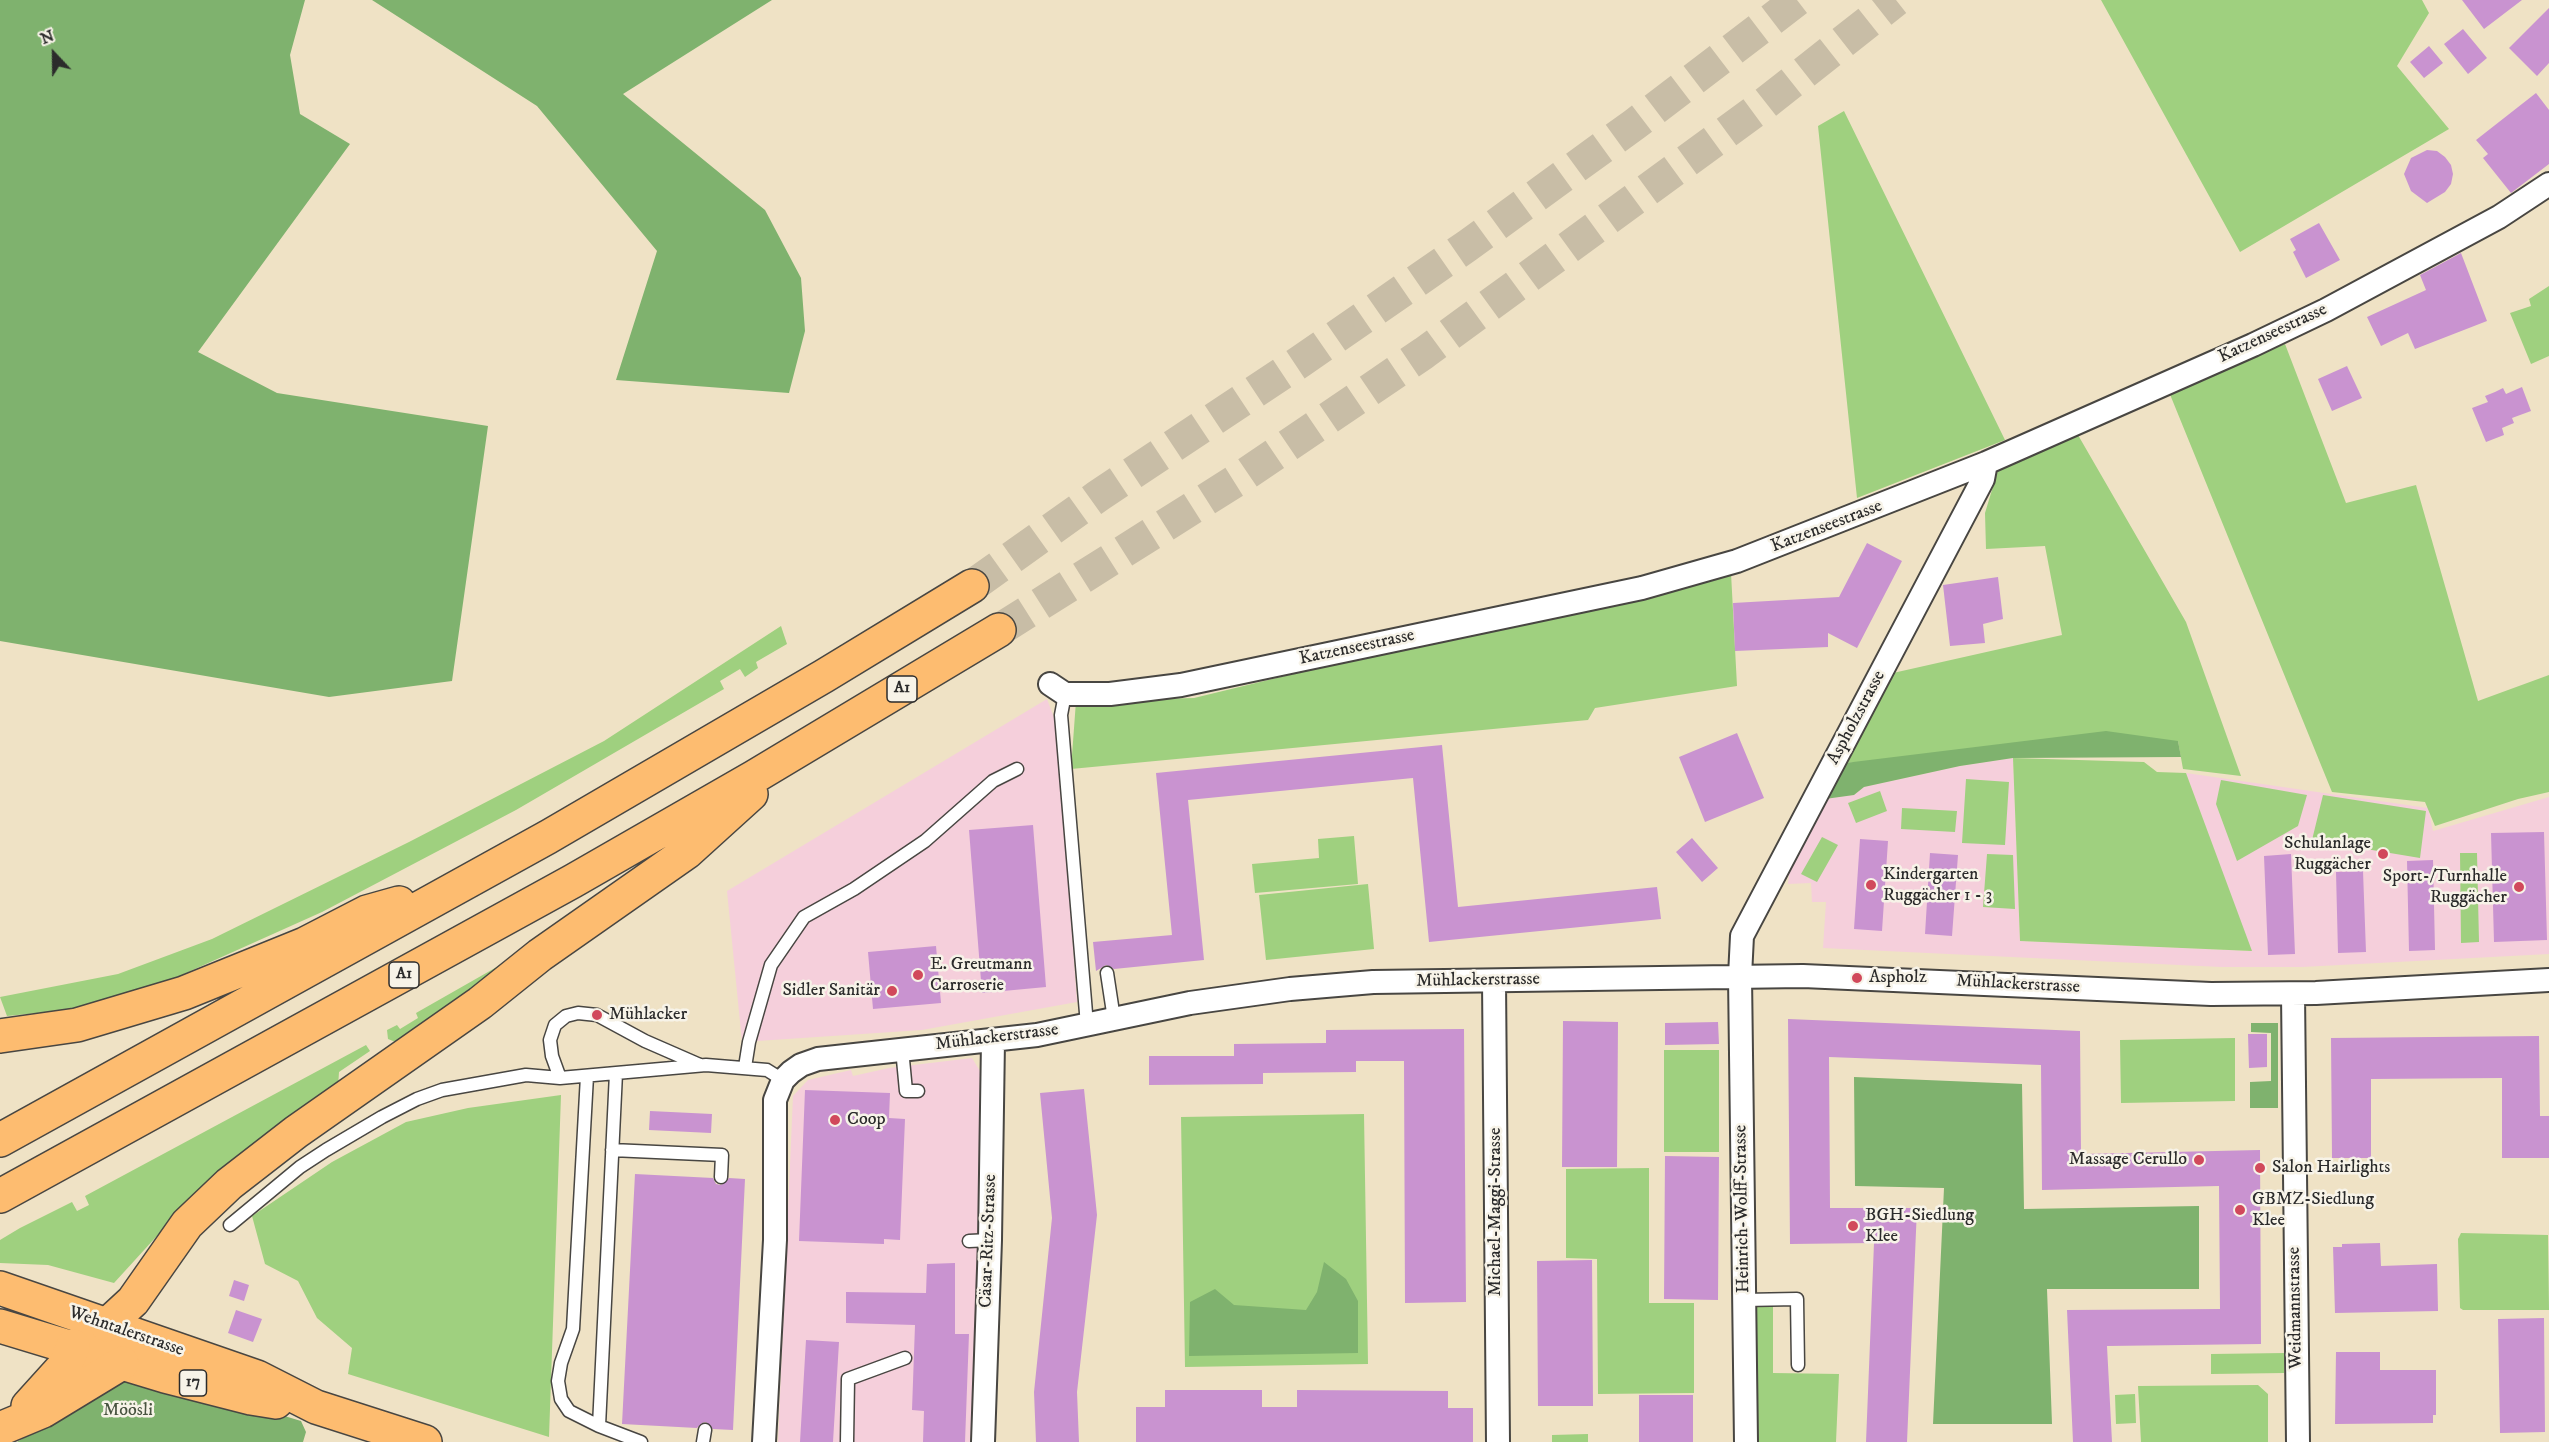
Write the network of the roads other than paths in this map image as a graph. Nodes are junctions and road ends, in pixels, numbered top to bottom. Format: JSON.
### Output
{"nodes":[{"id":1,"x":2549,"y":184,"type":"edge"},
{"id":2,"x":1986,"y":463,"type":"junction"},
{"id":3,"x":972,"y":586,"type":"tunnel mouth"},
{"id":4,"x":999,"y":630,"type":"tunnel mouth"},
{"id":5,"x":1057,"y":689,"type":"joint"},
{"id":6,"x":804,"y":747,"type":"junction"},
{"id":7,"x":1017,"y":769,"type":"dead end"},
{"id":8,"x":459,"y":887,"type":"junction"},
{"id":9,"x":1107,"y":973,"type":"dead end"},
{"id":10,"x":1740,"y":976,"type":"junction"},
{"id":11,"x":2549,"y":980,"type":"edge"},
{"id":12,"x":1494,"y":981,"type":"junction"},
{"id":13,"x":2293,"y":994,"type":"junction"},
{"id":14,"x":1114,"y":1019,"type":"junction"},
{"id":15,"x":1087,"y":1025,"type":"junction"},
{"id":16,"x":0,"y":1036,"type":"edge"},
{"id":17,"x":993,"y":1041,"type":"junction"},
{"id":18,"x":902,"y":1049,"type":"junction"},
{"id":19,"x":701,"y":1066,"type":"junction"},
{"id":20,"x":746,"y":1067,"type":"junction"},
{"id":21,"x":616,"y":1073,"type":"junction"},
{"id":22,"x":587,"y":1076,"type":"junction"},
{"id":23,"x":560,"y":1078,"type":"junction"},
{"id":24,"x":783,"y":1080,"type":"junction"},
{"id":25,"x":918,"y":1091,"type":"dead end"},
{"id":26,"x":0,"y":1140,"type":"edge"},
{"id":27,"x":612,"y":1150,"type":"junction"},
{"id":28,"x":721,"y":1177,"type":"dead end"},
{"id":29,"x":0,"y":1196,"type":"edge"},
{"id":30,"x":230,"y":1225,"type":"dead end"},
{"id":31,"x":0,"y":1288,"type":"edge"},
{"id":32,"x":1744,"y":1300,"type":"junction"},
{"id":33,"x":59,"y":1309,"type":"junction"},
{"id":34,"x":107,"y":1325,"type":"junction"},
{"id":35,"x":0,"y":1326,"type":"edge"},
{"id":36,"x":73,"y":1346,"type":"junction"},
{"id":37,"x":906,"y":1358,"type":"dead end"},
{"id":38,"x":122,"y":1363,"type":"junction"},
{"id":39,"x":1798,"y":1365,"type":"dead end"},
{"id":40,"x":316,"y":1407,"type":"junction"},
{"id":41,"x":599,"y":1426,"type":"junction"},
{"id":42,"x":3,"y":1427,"type":"edge"},
{"id":43,"x":425,"y":1442,"type":"edge"},
{"id":44,"x":642,"y":1442,"type":"edge"},
{"id":45,"x":764,"y":1442,"type":"edge"},
{"id":46,"x":847,"y":1442,"type":"edge"},
{"id":47,"x":983,"y":1442,"type":"edge"},
{"id":48,"x":1498,"y":1442,"type":"edge"},
{"id":49,"x":1746,"y":1442,"type":"edge"},
{"id":50,"x":2298,"y":1442,"type":"edge"}],
"edges":[{"from":1,"to":2,"type":"street","name":"Katzenseestrasse"},
{"from":2,"to":5,"type":"street","name":"Katzenseestrasse"},
{"from":2,"to":10,"type":"street","name":"Aspholzstrasse"},
{"from":3,"to":8,"type":"main road"},
{"from":4,"to":6,"type":"main road","number":"A1"},
{"from":5,"to":15,"type":"lane"},
{"from":6,"to":29,"type":"main road","number":"A1"},
{"from":6,"to":34,"type":"main road"},
{"from":7,"to":20,"type":"lane"},
{"from":8,"to":16,"type":"main road"},
{"from":8,"to":26,"type":"main road"},
{"from":9,"to":14,"type":"lane"},
{"from":10,"to":12,"type":"street","name":"Mühlackerstrasse"},
{"from":10,"to":13,"type":"street","name":"Mühlackerstrasse"},
{"from":10,"to":32,"type":"street","name":"Heinrich-Wolff-Strasse"},
{"from":11,"to":13,"type":"street","name":"Mühlackerstrasse"},
{"from":12,"to":14,"type":"street","name":"Mühlackerstrasse"},
{"from":12,"to":48,"type":"street","name":"Michael-Maggi-Strasse"},
{"from":13,"to":50,"type":"street","name":"Weidmannstrasse"},
{"from":14,"to":15,"type":"street","name":"Mühlackerstrasse"},
{"from":15,"to":17,"type":"street","name":"Mühlackerstrasse"},
{"from":17,"to":18,"type":"street","name":"Mühlackerstrasse"},
{"from":17,"to":47,"type":"street","name":"Cäsar-Ritz-Strasse"},
{"from":18,"to":24,"type":"street","name":"Mühlackerstrasse"},
{"from":18,"to":25,"type":"lane"},
{"from":19,"to":20,"type":"lane"},
{"from":19,"to":21,"type":"lane"},
{"from":19,"to":23,"type":"lane"},
{"from":20,"to":24,"type":"lane"},
{"from":21,"to":22,"type":"lane"},
{"from":21,"to":27,"type":"lane"},
{"from":22,"to":23,"type":"lane"},
{"from":22,"to":41,"type":"lane"},
{"from":23,"to":30,"type":"lane"},
{"from":24,"to":45,"type":"street"},
{"from":27,"to":28,"type":"lane"},
{"from":27,"to":41,"type":"lane"},
{"from":31,"to":33,"type":"main road","name":"Wehntalerstrasse","number":"17"},
{"from":32,"to":39,"type":"lane"},
{"from":32,"to":49,"type":"street","name":"Heinrich-Wolff-Strasse"},
{"from":33,"to":34,"type":"main road","name":"Wehntalerstrasse","number":"17"},
{"from":33,"to":36,"type":"main road"},
{"from":34,"to":36,"type":"main road"},
{"from":34,"to":40,"type":"main road","name":"Wehntalerstrasse","number":"17"},
{"from":35,"to":36,"type":"main road","name":"Wehntalerstrasse","number":"17"},
{"from":36,"to":38,"type":"main road","name":"Wehntalerstrasse","number":"17"},
{"from":36,"to":42,"type":"main road"},
{"from":37,"to":46,"type":"lane"},
{"from":38,"to":40,"type":"main road","name":"Wehntalerstrasse","number":"17"},
{"from":38,"to":42,"type":"main road"},
{"from":40,"to":43,"type":"main road","name":"Wehntalerstrasse","number":"17"},
{"from":41,"to":44,"type":"lane"}]}
